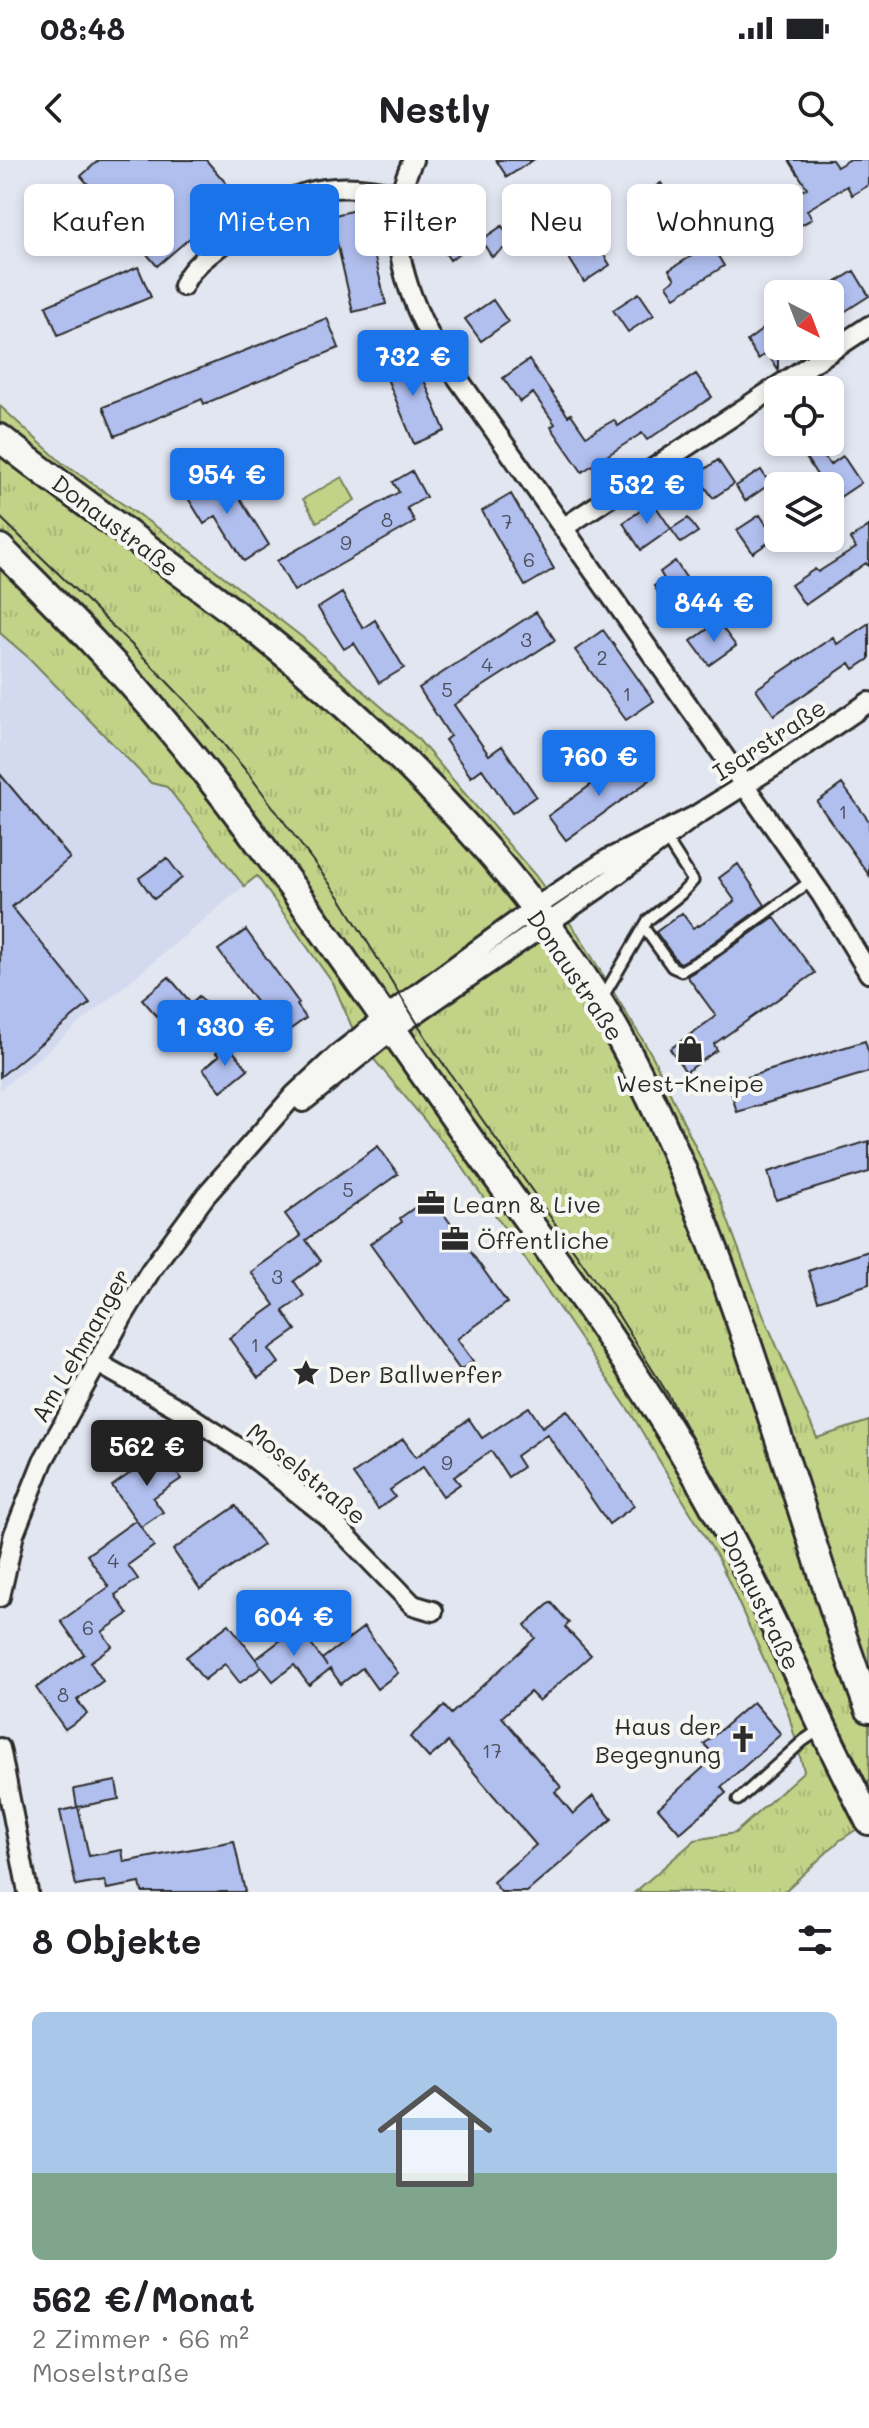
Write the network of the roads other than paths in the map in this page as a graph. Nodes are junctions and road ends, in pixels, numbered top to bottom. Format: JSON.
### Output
{"nodes":[{"id":1,"x":413,"y":160,"type":"edge"},
{"id":2,"x":404,"y":184,"type":"edge"},
{"id":3,"x":355,"y":187,"type":"edge"},
{"id":4,"x":400,"y":256,"type":"edge"},
{"id":5,"x":183,"y":286,"type":"dead end"},
{"id":6,"x":869,"y":326,"type":"edge"},
{"id":7,"x":0,"y":438,"type":"edge"},
{"id":8,"x":563,"y":528,"type":"junction"},
{"id":9,"x":0,"y":548,"type":"edge"},
{"id":10,"x":869,"y":702,"type":"edge"},
{"id":11,"x":744,"y":785,"type":"junction"},
{"id":12,"x":695,"y":816,"type":"junction"},
{"id":13,"x":666,"y":839,"type":"junction"},
{"id":14,"x":811,"y":881,"type":"junction"},
{"id":15,"x":540,"y":916,"type":"junction"},
{"id":16,"x":644,"y":928,"type":"junction"},
{"id":17,"x":869,"y":973,"type":"edge"},
{"id":18,"x":599,"y":1003,"type":"junction"},
{"id":19,"x":388,"y":1024,"type":"junction"},
{"id":20,"x":96,"y":1362,"type":"junction"},
{"id":21,"x":2,"y":1571,"type":"edge"},
{"id":22,"x":0,"y":1597,"type":"edge"},
{"id":23,"x":433,"y":1611,"type":"dead end"},
{"id":24,"x":869,"y":1709,"type":"edge"},
{"id":25,"x":822,"y":1728,"type":"junction"},
{"id":26,"x":0,"y":1748,"type":"edge"},
{"id":27,"x":738,"y":1800,"type":"dead end"},
{"id":28,"x":869,"y":1821,"type":"edge"},
{"id":29,"x":28,"y":1892,"type":"edge"}],
"edges":[{"from":1,"to":2,"type":"street"},
{"from":3,"to":5,"type":"street"},
{"from":4,"to":8,"type":"street"},
{"from":6,"to":8,"type":"street"},
{"from":7,"to":15,"type":"main road","name":"Donaustraße"},
{"from":8,"to":11,"type":"street"},
{"from":9,"to":19,"type":"main road","name":"Donaustraße"},
{"from":10,"to":11,"type":"street","name":"Isarstraße"},
{"from":11,"to":12,"type":"street","name":"Isarstraße"},
{"from":11,"to":14,"type":"street"},
{"from":12,"to":13,"type":"street","name":"Isarstraße"},
{"from":12,"to":15,"type":"street","name":"Isarstraße"},
{"from":13,"to":15,"type":"street","name":"Isarstraße"},
{"from":13,"to":16,"type":"lane"},
{"from":14,"to":16,"type":"lane"},
{"from":14,"to":17,"type":"street"},
{"from":15,"to":18,"type":"main road","name":"Donaustraße"},
{"from":15,"to":19,"type":"street","name":"Am Lehmanger"},
{"from":16,"to":18,"type":"lane"},
{"from":18,"to":24,"type":"main road","name":"Donaustraße"},
{"from":19,"to":20,"type":"street","name":"Am Lehmanger"},
{"from":19,"to":25,"type":"main road","name":"Donaustraße"},
{"from":20,"to":21,"type":"street","name":"Am Lehmanger"},
{"from":20,"to":23,"type":"street","name":"Moselstraße"},
{"from":21,"to":22,"type":"street","name":"Am Lehmanger"},
{"from":25,"to":27,"type":"lane"},
{"from":25,"to":28,"type":"main road","name":"Donaustraße"},
{"from":26,"to":29,"type":"street"}]}
